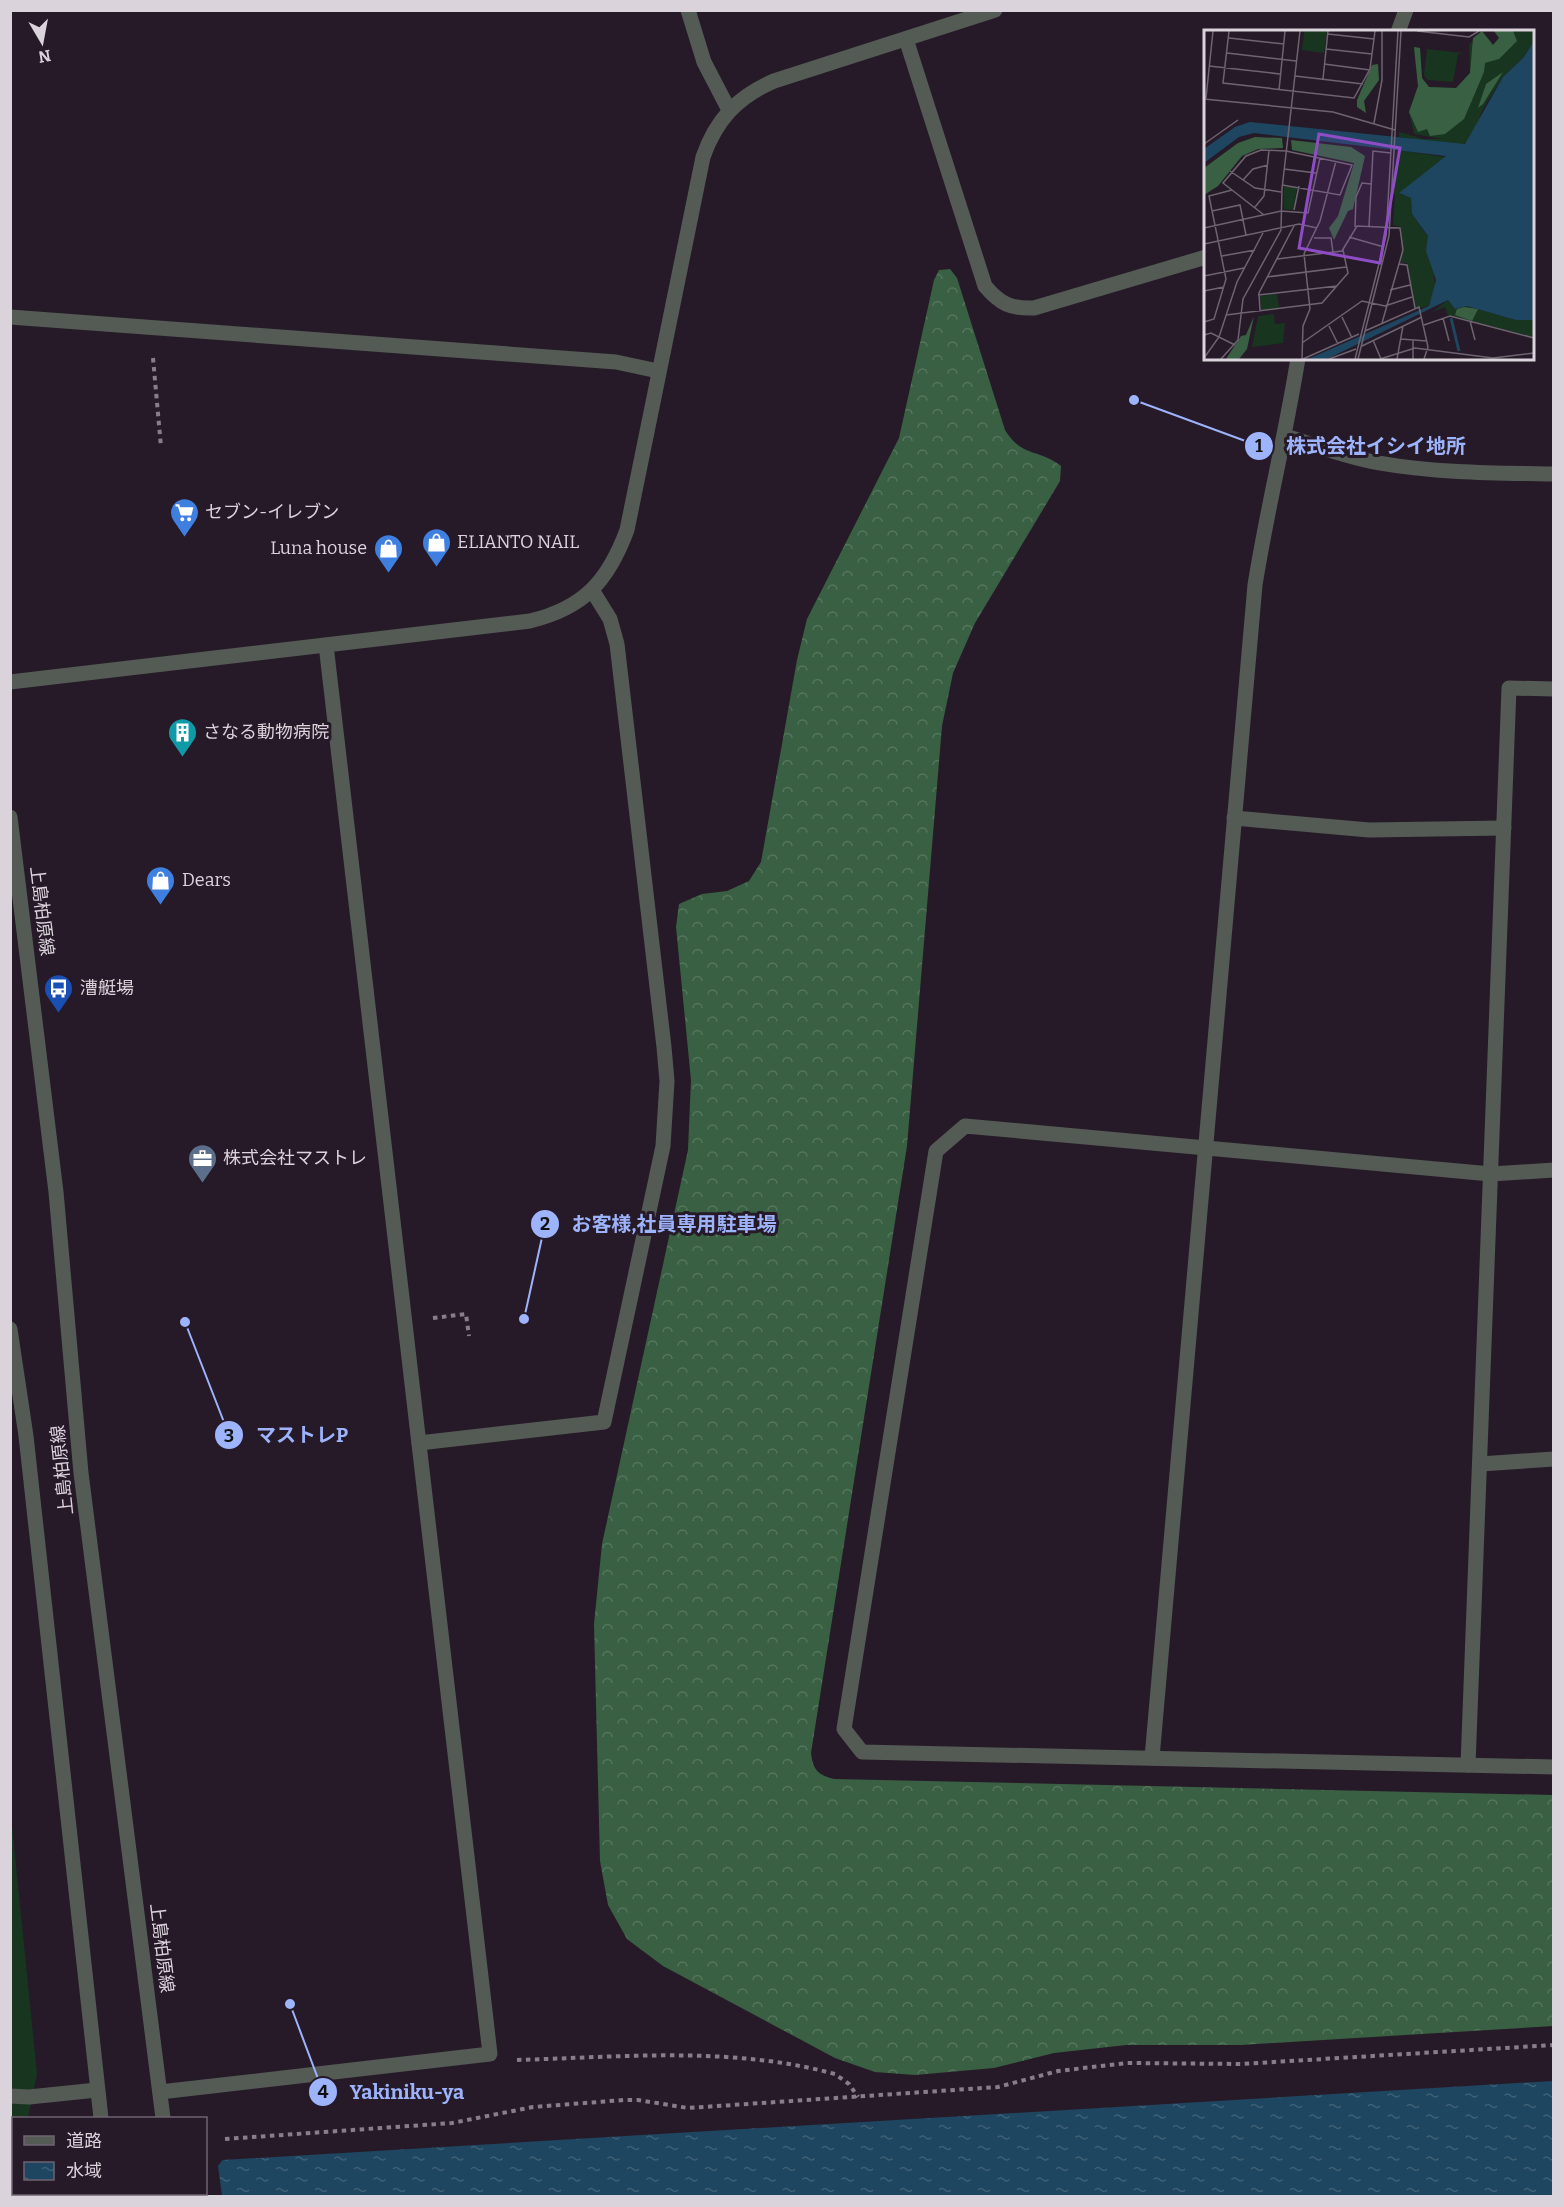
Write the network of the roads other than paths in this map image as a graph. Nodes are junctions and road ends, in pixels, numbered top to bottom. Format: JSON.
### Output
{"nodes":[{"id":1,"x":688,"y":10,"type":"edge"},
{"id":2,"x":995,"y":10,"type":"edge"},
{"id":3,"x":1406,"y":10,"type":"edge"},
{"id":4,"x":1399,"y":30,"type":"edge"},
{"id":5,"x":906,"y":39,"type":"junction"},
{"id":6,"x":729,"y":110,"type":"junction"},
{"id":7,"x":1204,"y":258,"type":"edge"},
{"id":8,"x":10,"y":317,"type":"edge"},
{"id":9,"x":1298,"y":360,"type":"edge"},
{"id":10,"x":658,"y":371,"type":"junction"},
{"id":11,"x":1286,"y":436,"type":"junction"},
{"id":12,"x":1554,"y":474,"type":"edge"},
{"id":13,"x":592,"y":590,"type":"junction"},
{"id":14,"x":326,"y":645,"type":"junction"},
{"id":15,"x":10,"y":682,"type":"edge"},
{"id":16,"x":1554,"y":690,"type":"edge"},
{"id":17,"x":10,"y":817,"type":"edge"},
{"id":18,"x":1234,"y":818,"type":"junction"},
{"id":19,"x":1504,"y":828,"type":"junction"},
{"id":20,"x":1205,"y":1148,"type":"junction"},
{"id":21,"x":1554,"y":1170,"type":"edge"},
{"id":22,"x":1491,"y":1174,"type":"junction"},
{"id":23,"x":10,"y":1329,"type":"edge"},
{"id":24,"x":419,"y":1443,"type":"junction"},
{"id":25,"x":1554,"y":1459,"type":"edge"},
{"id":26,"x":1480,"y":1464,"type":"junction"},
{"id":27,"x":1152,"y":1758,"type":"junction"},
{"id":28,"x":1468,"y":1765,"type":"junction"},
{"id":29,"x":1554,"y":1767,"type":"edge"},
{"id":30,"x":97,"y":2090,"type":"junction"},
{"id":31,"x":160,"y":2092,"type":"junction"},
{"id":32,"x":10,"y":2096,"type":"edge"},
{"id":33,"x":100,"y":2117,"type":"edge"},
{"id":34,"x":163,"y":2117,"type":"edge"}],
"edges":[{"from":1,"to":6,"type":"street"},
{"from":2,"to":5,"type":"street"},
{"from":3,"to":4,"type":"street"},
{"from":5,"to":6,"type":"street"},
{"from":5,"to":7,"type":"street"},
{"from":6,"to":10,"type":"street"},
{"from":8,"to":10,"type":"street"},
{"from":9,"to":11,"type":"street"},
{"from":10,"to":13,"type":"street"},
{"from":11,"to":12,"type":"street"},
{"from":11,"to":18,"type":"street"},
{"from":13,"to":14,"type":"street"},
{"from":13,"to":24,"type":"street"},
{"from":14,"to":15,"type":"street"},
{"from":14,"to":24,"type":"street"},
{"from":16,"to":19,"type":"street"},
{"from":17,"to":31,"type":"street","name":"上島柏原線"},
{"from":18,"to":19,"type":"street"},
{"from":18,"to":20,"type":"street"},
{"from":19,"to":22,"type":"street"},
{"from":20,"to":22,"type":"street"},
{"from":20,"to":27,"type":"street"},
{"from":20,"to":27,"type":"street"},
{"from":21,"to":22,"type":"street"},
{"from":22,"to":26,"type":"street"},
{"from":23,"to":30,"type":"street","name":"上島柏原線"},
{"from":24,"to":31,"type":"street"},
{"from":25,"to":26,"type":"street"},
{"from":26,"to":28,"type":"street"},
{"from":27,"to":28,"type":"street"},
{"from":28,"to":29,"type":"street"},
{"from":30,"to":32,"type":"street"},
{"from":30,"to":33,"type":"street","name":"上島柏原線"},
{"from":31,"to":34,"type":"street","name":"上島柏原線"}]}
